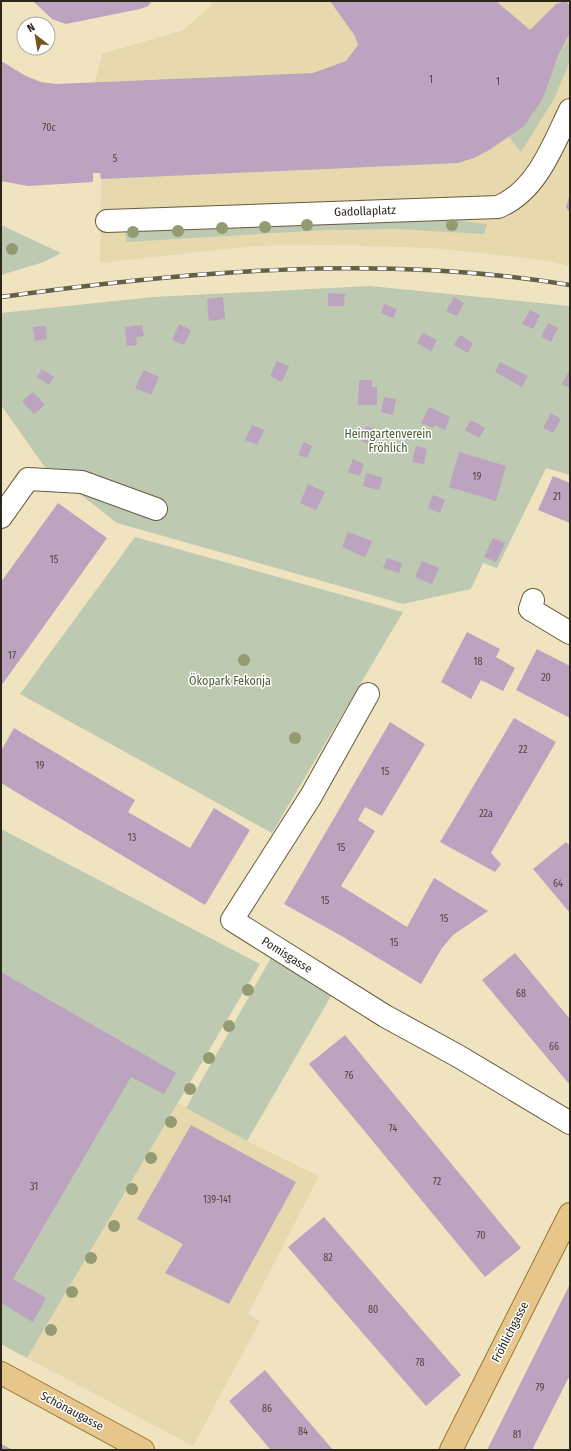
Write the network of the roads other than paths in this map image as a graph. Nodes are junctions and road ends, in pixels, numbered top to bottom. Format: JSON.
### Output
{"nodes":[{"id":1,"x":570,"y":110,"type":"edge"},
{"id":2,"x":107,"y":221,"type":"dead end"},
{"id":3,"x":156,"y":508,"type":"dead end"},
{"id":4,"x":1,"y":517,"type":"edge"},
{"id":5,"x":533,"y":600,"type":"dead end"},
{"id":6,"x":570,"y":633,"type":"edge"},
{"id":7,"x":368,"y":694,"type":"dead end"},
{"id":8,"x":570,"y":1123,"type":"edge"},
{"id":9,"x":570,"y":1214,"type":"edge"},
{"id":10,"x":1,"y":1373,"type":"edge"},
{"id":11,"x":143,"y":1450,"type":"edge"},
{"id":12,"x":451,"y":1450,"type":"edge"}],
"edges":[{"from":1,"to":2,"type":"street","name":"Gadollaplatz"},
{"from":3,"to":4,"type":"street"},
{"from":5,"to":6,"type":"street"},
{"from":7,"to":8,"type":"street","name":"Pomisgasse"},
{"from":9,"to":12,"type":"main road","name":"Fröhlichgasse"},
{"from":10,"to":11,"type":"main road","name":"Schönaugasse"}]}
